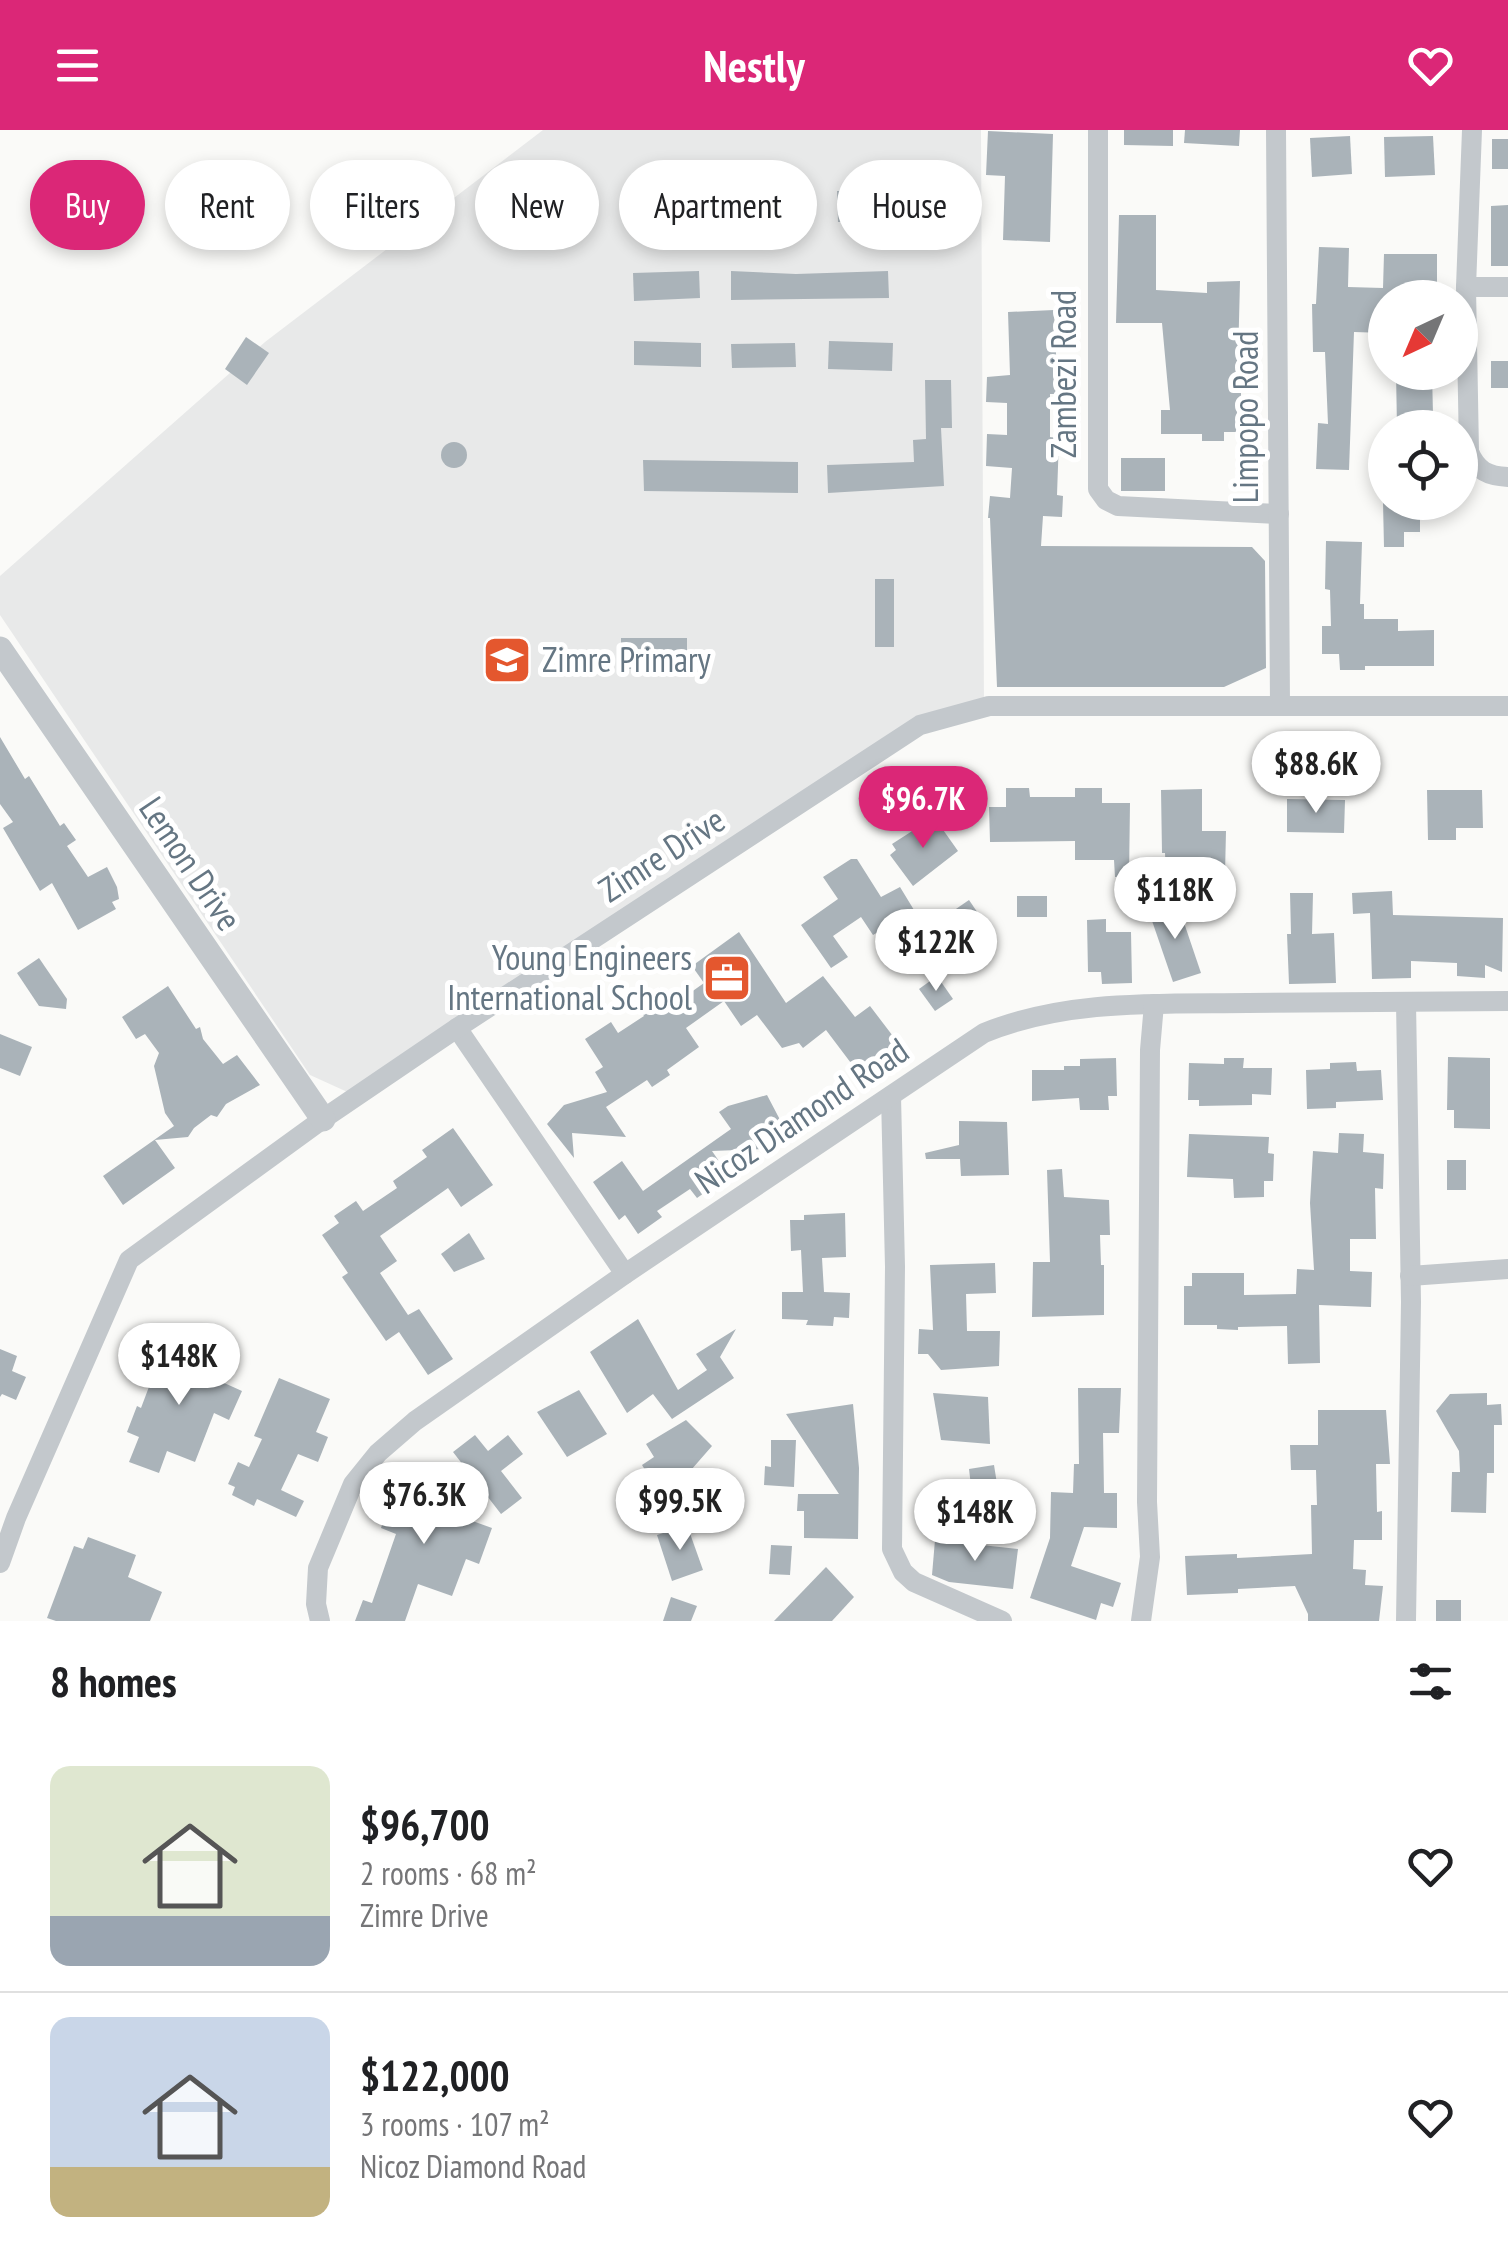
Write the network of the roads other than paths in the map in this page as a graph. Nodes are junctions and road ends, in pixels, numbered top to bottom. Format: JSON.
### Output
{"nodes":[{"id":1,"x":1098,"y":130,"type":"edge"},
{"id":2,"x":1276,"y":130,"type":"edge"},
{"id":3,"x":1472,"y":130,"type":"edge"},
{"id":4,"x":1466,"y":280,"type":"edge"},
{"id":5,"x":1508,"y":286,"type":"edge"},
{"id":6,"x":1478,"y":287,"type":"edge"},
{"id":7,"x":1468,"y":390,"type":"edge"},
{"id":8,"x":1508,"y":477,"type":"edge"},
{"id":9,"x":1280,"y":514,"type":"junction"},
{"id":10,"x":0,"y":649,"type":"edge"},
{"id":11,"x":1280,"y":704,"type":"junction"},
{"id":12,"x":1508,"y":706,"type":"edge"},
{"id":13,"x":1508,"y":1001,"type":"edge"},
{"id":14,"x":1406,"y":1002,"type":"junction"},
{"id":15,"x":1154,"y":1004,"type":"junction"},
{"id":16,"x":458,"y":1028,"type":"junction"},
{"id":17,"x":891,"y":1096,"type":"junction"},
{"id":18,"x":323,"y":1119,"type":"junction"},
{"id":19,"x":1508,"y":1269,"type":"edge"},
{"id":20,"x":625,"y":1274,"type":"junction"},
{"id":21,"x":1410,"y":1276,"type":"junction"},
{"id":22,"x":8,"y":1515,"type":"edge"},
{"id":23,"x":0,"y":1563,"type":"edge"},
{"id":24,"x":320,"y":1621,"type":"edge"},
{"id":25,"x":1002,"y":1621,"type":"edge"},
{"id":26,"x":1141,"y":1621,"type":"edge"},
{"id":27,"x":1406,"y":1621,"type":"edge"}],
"edges":[{"from":1,"to":9,"type":"street","name":"Zambezi Road"},
{"from":2,"to":9,"type":"street","name":"Limpopo Road"},
{"from":3,"to":4,"type":"street"},
{"from":5,"to":6,"type":"street"},
{"from":7,"to":8,"type":"street"},
{"from":9,"to":11,"type":"street","name":"Limpopo Road"},
{"from":10,"to":18,"type":"street","name":"Lemon Drive"},
{"from":11,"to":12,"type":"street","name":"Zimre Drive"},
{"from":11,"to":16,"type":"street","name":"Zimre Drive"},
{"from":13,"to":14,"type":"street","name":"Nicoz Diamond Road"},
{"from":14,"to":15,"type":"street","name":"Nicoz Diamond Road"},
{"from":14,"to":21,"type":"street"},
{"from":15,"to":17,"type":"street","name":"Nicoz Diamond Road"},
{"from":15,"to":26,"type":"street"},
{"from":16,"to":18,"type":"street","name":"Zimre Drive"},
{"from":16,"to":20,"type":"street"},
{"from":17,"to":20,"type":"street","name":"Nicoz Diamond Road"},
{"from":17,"to":25,"type":"street"},
{"from":18,"to":22,"type":"street","name":"Zimre Drive"},
{"from":19,"to":21,"type":"street"},
{"from":20,"to":24,"type":"street","name":"Nicoz Diamond Road"},
{"from":21,"to":27,"type":"street"},
{"from":22,"to":23,"type":"street","name":"Zimre Drive"}]}
